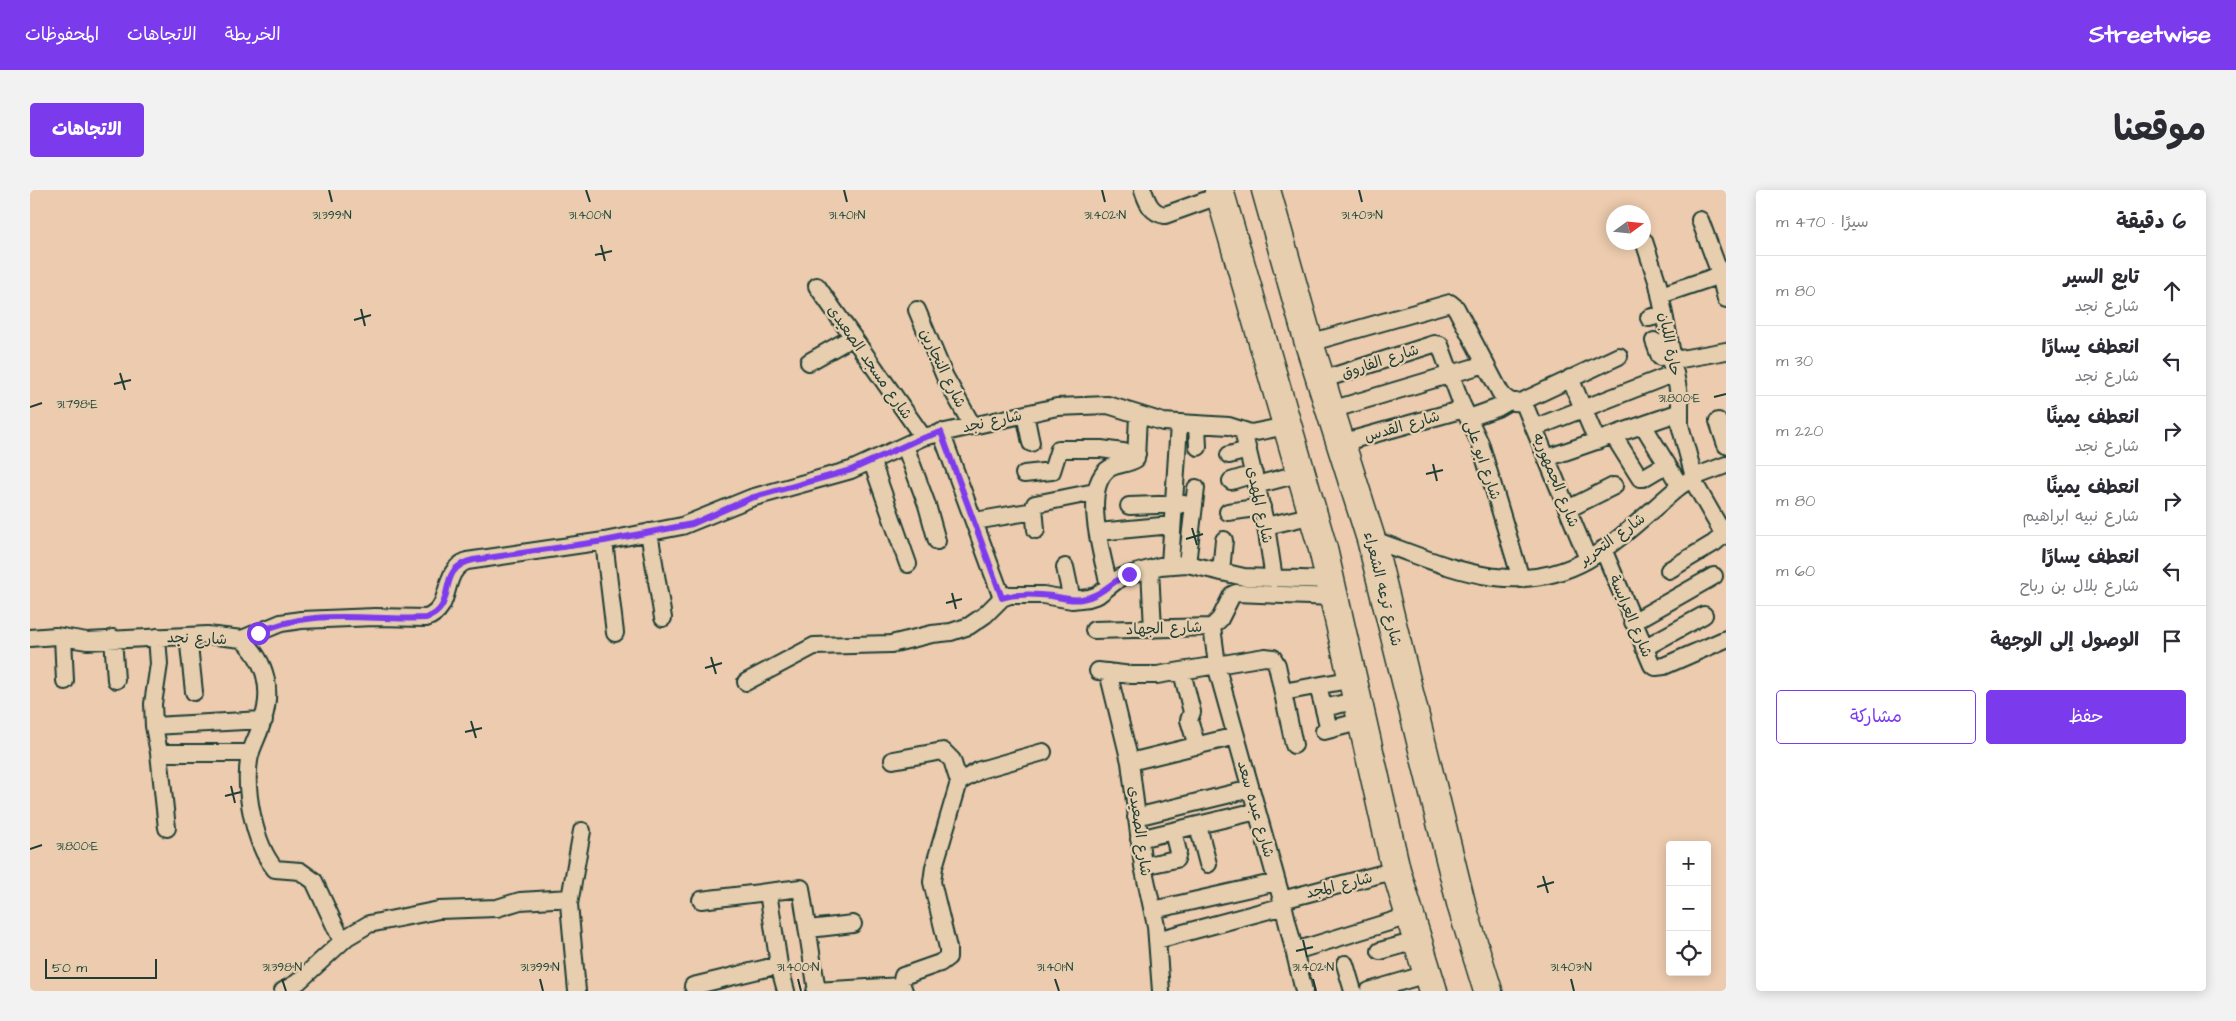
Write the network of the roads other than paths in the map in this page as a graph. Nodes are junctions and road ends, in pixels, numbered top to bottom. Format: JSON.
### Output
{"nodes":[{"id":1,"x":1143,"y":190,"type":"edge"},
{"id":2,"x":1266,"y":190,"type":"edge"},
{"id":3,"x":1225,"y":195,"type":"edge"},
{"id":4,"x":1700,"y":220,"type":"dead end"},
{"id":5,"x":1647,"y":250,"type":"edge"},
{"id":6,"x":1723,"y":274,"type":"edge"},
{"id":7,"x":817,"y":286,"type":"dead end"},
{"id":8,"x":1660,"y":296,"type":"junction"},
{"id":9,"x":1726,"y":300,"type":"edge"},
{"id":10,"x":917,"y":310,"type":"dead end"},
{"id":11,"x":852,"y":336,"type":"junction"},
{"id":12,"x":1654,"y":341,"type":"dead end"},
{"id":13,"x":1309,"y":343,"type":"junction"},
{"id":14,"x":1439,"y":344,"type":"joint"},
{"id":15,"x":1726,"y":351,"type":"edge"},
{"id":16,"x":1619,"y":356,"type":"dead end"},
{"id":17,"x":809,"y":362,"type":"dead end"},
{"id":18,"x":1672,"y":363,"type":"junction"},
{"id":19,"x":1485,"y":364,"type":"junction"},
{"id":20,"x":1450,"y":374,"type":"junction"},
{"id":21,"x":1570,"y":378,"type":"junction"},
{"id":22,"x":1321,"y":380,"type":"junction"},
{"id":23,"x":1516,"y":401,"type":"junction"},
{"id":24,"x":1583,"y":409,"type":"junction"},
{"id":25,"x":1331,"y":410,"type":"junction"},
{"id":26,"x":1680,"y":412,"type":"junction"},
{"id":27,"x":1466,"y":413,"type":"junction"},
{"id":28,"x":1025,"y":414,"type":"junction"},
{"id":29,"x":1138,"y":415,"type":"junction"},
{"id":30,"x":1718,"y":421,"type":"dead end"},
{"id":31,"x":1179,"y":424,"type":"junction"},
{"id":32,"x":1197,"y":425,"type":"junction"},
{"id":33,"x":1643,"y":425,"type":"junction"},
{"id":34,"x":972,"y":426,"type":"junction"},
{"id":35,"x":1287,"y":426,"type":"junction"},
{"id":36,"x":1534,"y":428,"type":"junction"},
{"id":37,"x":1243,"y":431,"type":"junction"},
{"id":38,"x":941,"y":432,"type":"junction"},
{"id":39,"x":1613,"y":436,"type":"junction"},
{"id":40,"x":923,"y":437,"type":"junction"},
{"id":41,"x":1597,"y":441,"type":"junction"},
{"id":42,"x":1031,"y":443,"type":"dead end"},
{"id":43,"x":1341,"y":443,"type":"junction"},
{"id":44,"x":1726,"y":445,"type":"edge"},
{"id":45,"x":905,"y":446,"type":"junction"},
{"id":46,"x":1198,"y":447,"type":"dead end"},
{"id":47,"x":1248,"y":450,"type":"junction"},
{"id":48,"x":1137,"y":454,"type":"junction"},
{"id":49,"x":1229,"y":455,"type":"dead end"},
{"id":50,"x":1547,"y":458,"type":"junction"},
{"id":51,"x":872,"y":462,"type":"junction"},
{"id":52,"x":1667,"y":464,"type":"junction"},
{"id":53,"x":1726,"y":465,"type":"edge"},
{"id":54,"x":1302,"y":473,"type":"junction"},
{"id":55,"x":1024,"y":474,"type":"dead end"},
{"id":56,"x":1255,"y":480,"type":"junction"},
{"id":57,"x":1231,"y":481,"type":"dead end"},
{"id":58,"x":1689,"y":481,"type":"junction"},
{"id":59,"x":1614,"y":486,"type":"dead end"},
{"id":60,"x":1095,"y":492,"type":"junction"},
{"id":61,"x":1150,"y":499,"type":"junction"},
{"id":62,"x":1174,"y":504,"type":"junction"},
{"id":63,"x":1129,"y":506,"type":"dead end"},
{"id":64,"x":1262,"y":507,"type":"junction"},
{"id":65,"x":1568,"y":509,"type":"junction"},
{"id":66,"x":1034,"y":511,"type":"junction"},
{"id":67,"x":1228,"y":512,"type":"dead end"},
{"id":68,"x":1314,"y":515,"type":"junction"},
{"id":69,"x":975,"y":521,"type":"junction"},
{"id":70,"x":1172,"y":526,"type":"junction"},
{"id":71,"x":1266,"y":526,"type":"junction"},
{"id":72,"x":1151,"y":527,"type":"junction"},
{"id":73,"x":1036,"y":530,"type":"dead end"},
{"id":74,"x":649,"y":532,"type":"junction"},
{"id":75,"x":1098,"y":532,"type":"junction"},
{"id":76,"x":1725,"y":534,"type":"edge"},
{"id":77,"x":1371,"y":539,"type":"junction"},
{"id":78,"x":1224,"y":540,"type":"dead end"},
{"id":79,"x":604,"y":541,"type":"junction"},
{"id":80,"x":937,"y":541,"type":"dead end"},
{"id":81,"x":1603,"y":549,"type":"junction"},
{"id":82,"x":1588,"y":559,"type":"junction"},
{"id":83,"x":908,"y":564,"type":"dead end"},
{"id":84,"x":1170,"y":564,"type":"junction"},
{"id":85,"x":1187,"y":564,"type":"junction"},
{"id":86,"x":1065,"y":567,"type":"dead end"},
{"id":87,"x":1150,"y":569,"type":"junction"},
{"id":88,"x":1669,"y":570,"type":"dead end"},
{"id":89,"x":1221,"y":572,"type":"junction"},
{"id":90,"x":1714,"y":576,"type":"dead end"},
{"id":91,"x":1274,"y":579,"type":"junction"},
{"id":92,"x":1521,"y":579,"type":"junction"},
{"id":93,"x":1109,"y":586,"type":"junction"},
{"id":94,"x":1332,"y":588,"type":"junction"},
{"id":95,"x":1002,"y":598,"type":"junction"},
{"id":96,"x":1072,"y":600,"type":"junction"},
{"id":97,"x":1704,"y":615,"type":"dead end"},
{"id":98,"x":663,"y":618,"type":"dead end"},
{"id":99,"x":1633,"y":622,"type":"junction"},
{"id":100,"x":1212,"y":627,"type":"junction"},
{"id":101,"x":1153,"y":629,"type":"junction"},
{"id":102,"x":1094,"y":630,"type":"dead end"},
{"id":103,"x":615,"y":633,"type":"dead end"},
{"id":104,"x":188,"y":636,"type":"junction"},
{"id":105,"x":63,"y":637,"type":"junction"},
{"id":106,"x":157,"y":637,"type":"junction"},
{"id":107,"x":30,"y":638,"type":"edge"},
{"id":108,"x":113,"y":638,"type":"junction"},
{"id":109,"x":242,"y":639,"type":"junction"},
{"id":110,"x":1726,"y":639,"type":"edge"},
{"id":111,"x":1644,"y":648,"type":"junction"},
{"id":112,"x":1218,"y":665,"type":"junction"},
{"id":113,"x":1182,"y":672,"type":"junction"},
{"id":114,"x":116,"y":680,"type":"dead end"},
{"id":115,"x":65,"y":681,"type":"dead end"},
{"id":116,"x":746,"y":682,"type":"dead end"},
{"id":117,"x":1318,"y":686,"type":"junction"},
{"id":118,"x":194,"y":692,"type":"dead end"},
{"id":119,"x":1283,"y":692,"type":"junction"},
{"id":120,"x":1358,"y":700,"type":"junction"},
{"id":121,"x":1324,"y":708,"type":"junction"},
{"id":122,"x":264,"y":720,"type":"junction"},
{"id":123,"x":154,"y":726,"type":"junction"},
{"id":124,"x":1236,"y":736,"type":"junction"},
{"id":125,"x":1294,"y":745,"type":"dead end"},
{"id":126,"x":1197,"y":746,"type":"junction"},
{"id":127,"x":1043,"y":752,"type":"dead end"},
{"id":128,"x":159,"y":753,"type":"junction"},
{"id":129,"x":251,"y":753,"type":"junction"},
{"id":130,"x":893,"y":760,"type":"dead end"},
{"id":131,"x":1130,"y":762,"type":"junction"},
{"id":132,"x":959,"y":782,"type":"junction"},
{"id":133,"x":1251,"y":789,"type":"junction"},
{"id":134,"x":1257,"y":811,"type":"junction"},
{"id":135,"x":1136,"y":817,"type":"junction"},
{"id":136,"x":1198,"y":826,"type":"junction"},
{"id":137,"x":167,"y":828,"type":"dead end"},
{"id":138,"x":582,"y":831,"type":"dead end"},
{"id":139,"x":1173,"y":832,"type":"junction"},
{"id":140,"x":1139,"y":839,"type":"junction"},
{"id":141,"x":1208,"y":864,"type":"dead end"},
{"id":142,"x":1143,"y":866,"type":"junction"},
{"id":143,"x":1396,"y":870,"type":"junction"},
{"id":144,"x":1277,"y":882,"type":"junction"},
{"id":145,"x":768,"y":892,"type":"junction"},
{"id":146,"x":570,"y":898,"type":"junction"},
{"id":147,"x":701,"y":900,"type":"dead end"},
{"id":148,"x":1283,"y":903,"type":"junction"},
{"id":149,"x":1153,"y":910,"type":"junction"},
{"id":150,"x":853,"y":924,"type":"dead end"},
{"id":151,"x":1413,"y":928,"type":"junction"},
{"id":152,"x":809,"y":929,"type":"junction"},
{"id":153,"x":1157,"y":940,"type":"junction"},
{"id":154,"x":342,"y":941,"type":"junction"},
{"id":155,"x":1295,"y":951,"type":"junction"},
{"id":156,"x":1380,"y":951,"type":"dead end"},
{"id":157,"x":1345,"y":964,"type":"dead end"},
{"id":158,"x":779,"y":966,"type":"junction"},
{"id":159,"x":1430,"y":983,"type":"edge"},
{"id":160,"x":693,"y":986,"type":"dead end"},
{"id":161,"x":1480,"y":986,"type":"edge"},
{"id":162,"x":903,"y":989,"type":"edge"},
{"id":163,"x":858,"y":990,"type":"edge"},
{"id":164,"x":1301,"y":990,"type":"edge"},
{"id":165,"x":283,"y":991,"type":"edge"},
{"id":166,"x":578,"y":991,"type":"edge"},
{"id":167,"x":786,"y":991,"type":"edge"},
{"id":168,"x":816,"y":991,"type":"edge"},
{"id":169,"x":1161,"y":991,"type":"edge"},
{"id":170,"x":1353,"y":991,"type":"edge"},
{"id":171,"x":1369,"y":991,"type":"edge"}],
"edges":[{"from":1,"to":3,"type":"street"},
{"from":2,"to":13,"type":"highway","name":"شارع ترعه الشعراء"},
{"from":3,"to":35,"type":"highway"},
{"from":4,"to":6,"type":"street"},
{"from":5,"to":8,"type":"street","name":"حارة اللبان"},
{"from":6,"to":8,"type":"street"},
{"from":6,"to":9,"type":"street"},
{"from":7,"to":11,"type":"street","name":"شارع مسجد الصعيدى"},
{"from":8,"to":18,"type":"street","name":"حارة اللبان"},
{"from":10,"to":34,"type":"street","name":"شارع النجارين"},
{"from":11,"to":17,"type":"street"},
{"from":11,"to":40,"type":"street","name":"شارع مسجد الصعيدى"},
{"from":12,"to":18,"type":"street"},
{"from":13,"to":19,"type":"street","name":"شارع الجمهوريه"},
{"from":13,"to":22,"type":"highway","name":"شارع ترعه الشعراء"},
{"from":14,"to":20,"type":"street","name":"شارع ابو على"},
{"from":14,"to":22,"type":"street","name":"شارع الفاروق"},
{"from":15,"to":18,"type":"street"},
{"from":16,"to":21,"type":"street","name":"شارع القدس"},
{"from":18,"to":24,"type":"street"},
{"from":18,"to":26,"type":"street","name":"حارة اللبان"},
{"from":19,"to":20,"type":"street"},
{"from":19,"to":23,"type":"street","name":"شارع الجمهوريه"},
{"from":20,"to":25,"type":"street"},
{"from":20,"to":27,"type":"street","name":"شارع ابو على"},
{"from":21,"to":23,"type":"street","name":"شارع القدس"},
{"from":21,"to":24,"type":"street"},
{"from":22,"to":25,"type":"highway","name":"شارع ترعه الشعراء"},
{"from":23,"to":27,"type":"street","name":"شارع القدس"},
{"from":23,"to":36,"type":"street","name":"شارع الجمهوريه"},
{"from":24,"to":36,"type":"street"},
{"from":24,"to":41,"type":"street"},
{"from":25,"to":43,"type":"highway","name":"شارع ترعه الشعراء"},
{"from":26,"to":33,"type":"street"},
{"from":26,"to":58,"type":"street","name":"حارة اللبان"},
{"from":27,"to":43,"type":"street","name":"شارع القدس"},
{"from":27,"to":92,"type":"street","name":"شارع ابو على"},
{"from":28,"to":29,"type":"street","name":"شارع نجد"},
{"from":28,"to":34,"type":"street","name":"شارع نجد"},
{"from":28,"to":42,"type":"street"},
{"from":29,"to":31,"type":"street","name":"شارع نجد"},
{"from":29,"to":48,"type":"street"},
{"from":30,"to":44,"type":"street"},
{"from":31,"to":32,"type":"street","name":"شارع نجد"},
{"from":31,"to":62,"type":"street"},
{"from":32,"to":37,"type":"street","name":"شارع نجد"},
{"from":32,"to":46,"type":"street"},
{"from":33,"to":39,"type":"street"},
{"from":33,"to":52,"type":"street"},
{"from":34,"to":38,"type":"street","name":"شارع نجد"},
{"from":35,"to":37,"type":"street","name":"شارع نجد"},
{"from":35,"to":54,"type":"highway"},
{"from":36,"to":50,"type":"street","name":"شارع الجمهوريه"},
{"from":37,"to":47,"type":"street","name":"شارع المهدى"},
{"from":38,"to":40,"type":"street","name":"شارع نجد"},
{"from":38,"to":69,"type":"street"},
{"from":39,"to":41,"type":"street"},
{"from":39,"to":52,"type":"street"},
{"from":40,"to":45,"type":"street","name":"شارع نجد"},
{"from":41,"to":50,"type":"street"},
{"from":43,"to":77,"type":"highway","name":"شارع ترعه الشعراء"},
{"from":45,"to":51,"type":"street","name":"شارع نجد"},
{"from":45,"to":80,"type":"street"},
{"from":47,"to":49,"type":"street"},
{"from":47,"to":56,"type":"street","name":"شارع المهدى"},
{"from":48,"to":55,"type":"street"},
{"from":48,"to":60,"type":"street"},
{"from":50,"to":65,"type":"street","name":"شارع الجمهوريه"},
{"from":51,"to":74,"type":"street","name":"شارع نجد"},
{"from":51,"to":83,"type":"street"},
{"from":52,"to":58,"type":"street"},
{"from":53,"to":58,"type":"street","name":"شارع التحرير"},
{"from":54,"to":56,"type":"street"},
{"from":54,"to":68,"type":"highway"},
{"from":56,"to":57,"type":"street"},
{"from":56,"to":64,"type":"street","name":"شارع المهدى"},
{"from":58,"to":76,"type":"street"},
{"from":58,"to":81,"type":"street","name":"شارع التحرير"},
{"from":59,"to":65,"type":"street"},
{"from":60,"to":66,"type":"street"},
{"from":60,"to":75,"type":"street"},
{"from":61,"to":62,"type":"street"},
{"from":61,"to":63,"type":"street"},
{"from":61,"to":72,"type":"street"},
{"from":62,"to":70,"type":"street"},
{"from":62,"to":85,"type":"street"},
{"from":64,"to":67,"type":"street"},
{"from":64,"to":71,"type":"street","name":"شارع المهدى"},
{"from":65,"to":82,"type":"street","name":"شارع الجمهوريه"},
{"from":66,"to":69,"type":"street"},
{"from":66,"to":73,"type":"street"},
{"from":68,"to":71,"type":"street"},
{"from":68,"to":94,"type":"highway"},
{"from":69,"to":95,"type":"street"},
{"from":70,"to":72,"type":"street"},
{"from":70,"to":84,"type":"street"},
{"from":71,"to":91,"type":"street","name":"شارع المهدى"},
{"from":72,"to":75,"type":"street"},
{"from":74,"to":79,"type":"street","name":"شارع نجد"},
{"from":74,"to":98,"type":"street"},
{"from":75,"to":93,"type":"street"},
{"from":76,"to":88,"type":"street"},
{"from":77,"to":92,"type":"street","name":"شارع التحرير"},
{"from":77,"to":161,"type":"highway","name":"شارع ترعه الشعراء"},
{"from":78,"to":89,"type":"street"},
{"from":79,"to":103,"type":"street"},
{"from":79,"to":109,"type":"street","name":"شارع نجد"},
{"from":81,"to":82,"type":"street","name":"شارع التحرير"},
{"from":81,"to":99,"type":"street","name":"شارع العرايسة"},
{"from":82,"to":92,"type":"street","name":"شارع التحرير"},
{"from":84,"to":85,"type":"street"},
{"from":84,"to":87,"type":"street"},
{"from":85,"to":89,"type":"street"},
{"from":86,"to":96,"type":"street"},
{"from":87,"to":93,"type":"street"},
{"from":87,"to":101,"type":"street"},
{"from":89,"to":91,"type":"street"},
{"from":90,"to":99,"type":"street"},
{"from":91,"to":94,"type":"street"},
{"from":93,"to":96,"type":"street"},
{"from":94,"to":100,"type":"street","name":"شارع الجهاد"},
{"from":94,"to":120,"type":"highway"},
{"from":95,"to":96,"type":"street"},
{"from":95,"to":116,"type":"street"},
{"from":97,"to":111,"type":"street"},
{"from":99,"to":111,"type":"street","name":"شارع العرايسة"},
{"from":100,"to":101,"type":"street","name":"شارع الجهاد"},
{"from":100,"to":112,"type":"street","name":"شارع عبده سعد"},
{"from":101,"to":102,"type":"street","name":"شارع الجهاد"},
{"from":104,"to":106,"type":"street","name":"شارع نجد"},
{"from":104,"to":109,"type":"street","name":"شارع نجد"},
{"from":104,"to":118,"type":"street"},
{"from":105,"to":107,"type":"street","name":"شارع نجد"},
{"from":105,"to":108,"type":"street","name":"شارع نجد"},
{"from":105,"to":115,"type":"street"},
{"from":106,"to":108,"type":"street","name":"شارع نجد"},
{"from":106,"to":123,"type":"street"},
{"from":108,"to":114,"type":"street"},
{"from":109,"to":122,"type":"street"},
{"from":110,"to":111,"type":"street","name":"شارع العرايسة"},
{"from":112,"to":113,"type":"street"},
{"from":112,"to":119,"type":"street"},
{"from":112,"to":124,"type":"street","name":"شارع عبده سعد"},
{"from":113,"to":126,"type":"street"},
{"from":113,"to":131,"type":"street","name":"شارع الصعيدى"},
{"from":117,"to":119,"type":"street"},
{"from":117,"to":120,"type":"street"},
{"from":117,"to":121,"type":"street"},
{"from":119,"to":125,"type":"street"},
{"from":120,"to":121,"type":"street"},
{"from":120,"to":121,"type":"street"},
{"from":120,"to":143,"type":"highway"},
{"from":122,"to":123,"type":"street"},
{"from":122,"to":129,"type":"street"},
{"from":123,"to":128,"type":"street"},
{"from":124,"to":126,"type":"street"},
{"from":124,"to":133,"type":"street","name":"شارع عبده سعد"},
{"from":126,"to":131,"type":"street"},
{"from":127,"to":132,"type":"street"},
{"from":128,"to":129,"type":"street"},
{"from":128,"to":137,"type":"street"},
{"from":129,"to":154,"type":"street"},
{"from":130,"to":132,"type":"street"},
{"from":131,"to":135,"type":"street","name":"شارع الصعيدى"},
{"from":132,"to":162,"type":"street"},
{"from":133,"to":134,"type":"street","name":"شارع عبده سعد"},
{"from":133,"to":135,"type":"street"},
{"from":134,"to":136,"type":"street"},
{"from":134,"to":144,"type":"street","name":"شارع عبده سعد"},
{"from":135,"to":140,"type":"street","name":"شارع الصعيدى"},
{"from":136,"to":139,"type":"street"},
{"from":136,"to":141,"type":"street"},
{"from":138,"to":146,"type":"street"},
{"from":139,"to":140,"type":"street"},
{"from":139,"to":142,"type":"street"},
{"from":140,"to":142,"type":"street","name":"شارع الصعيدى"},
{"from":142,"to":149,"type":"street","name":"شارع الصعيدى"},
{"from":143,"to":148,"type":"street","name":"شارع المجد"},
{"from":143,"to":151,"type":"highway"},
{"from":144,"to":148,"type":"street","name":"شارع عبده سعد"},
{"from":144,"to":149,"type":"street"},
{"from":145,"to":147,"type":"street"},
{"from":145,"to":152,"type":"street"},
{"from":145,"to":158,"type":"street"},
{"from":146,"to":154,"type":"street"},
{"from":146,"to":166,"type":"street"},
{"from":148,"to":153,"type":"street","name":"شارع المجد"},
{"from":148,"to":155,"type":"street","name":"شارع عبده سعد"},
{"from":149,"to":153,"type":"street","name":"شارع الصعيدى"},
{"from":150,"to":152,"type":"street"},
{"from":151,"to":155,"type":"street"},
{"from":151,"to":156,"type":"street"},
{"from":151,"to":159,"type":"highway"},
{"from":152,"to":168,"type":"street"},
{"from":153,"to":169,"type":"street","name":"شارع الصعيدى"},
{"from":154,"to":165,"type":"street"},
{"from":155,"to":164,"type":"street","name":"شارع عبده سعد"},
{"from":157,"to":170,"type":"street"},
{"from":158,"to":160,"type":"street"},
{"from":158,"to":167,"type":"street"},
{"from":159,"to":171,"type":"street"},
{"from":162,"to":163,"type":"street"},
{"from":163,"to":168,"type":"street"}]}
